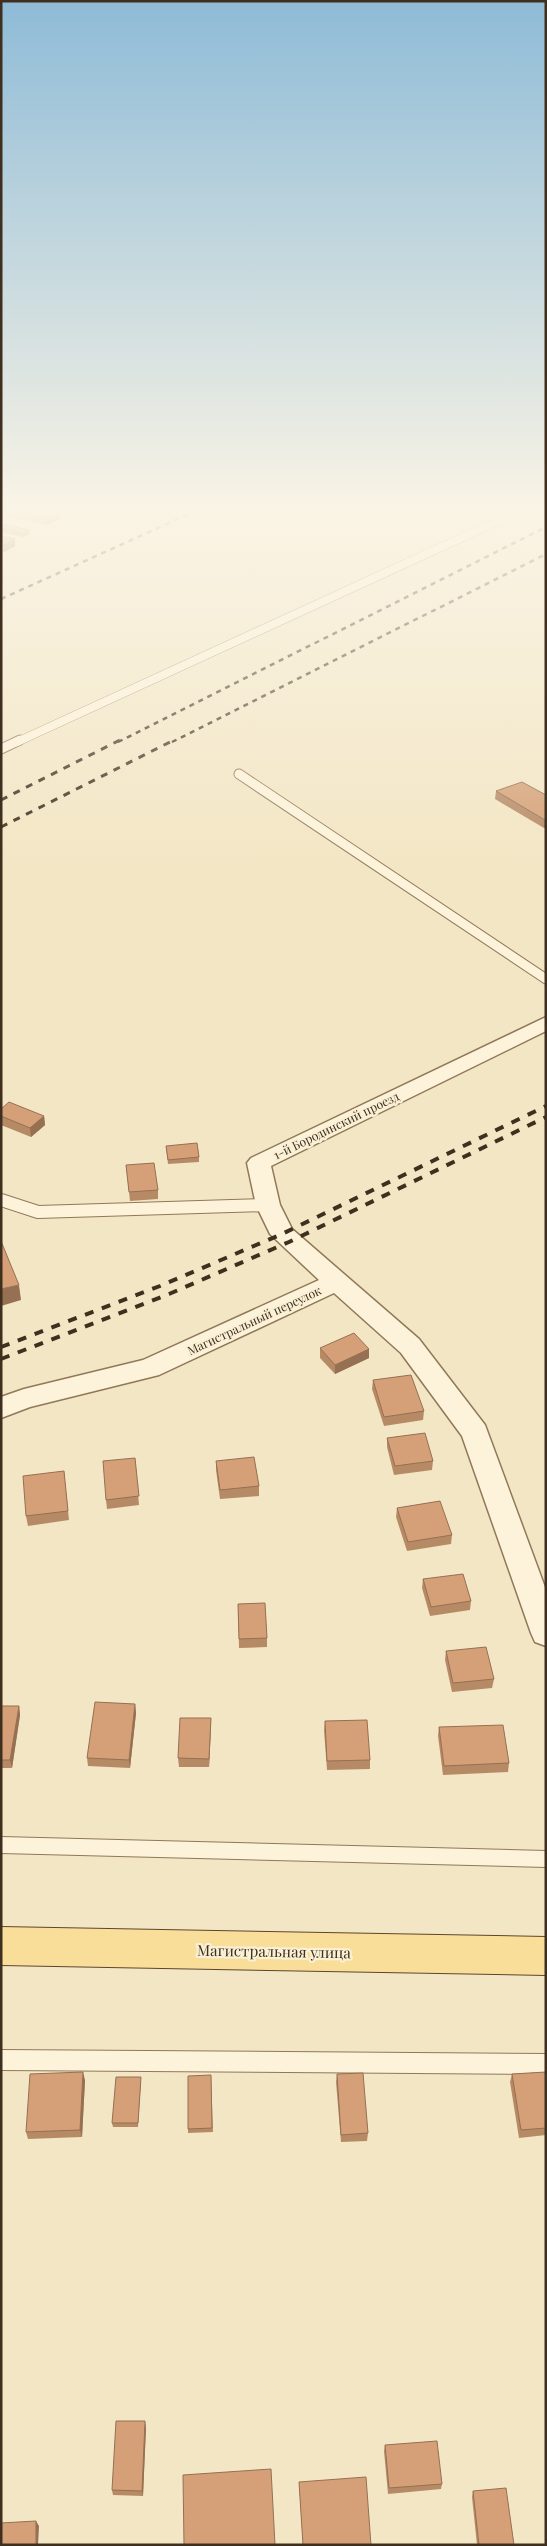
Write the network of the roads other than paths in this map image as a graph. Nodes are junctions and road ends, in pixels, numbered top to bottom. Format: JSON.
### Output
{"nodes":[{"id":1,"x":265,"y":628,"type":"edge"},
{"id":2,"x":1,"y":749,"type":"edge"},
{"id":3,"x":240,"y":774,"type":"dead end"},
{"id":4,"x":546,"y":979,"type":"edge"},
{"id":5,"x":546,"y":1023,"type":"edge"},
{"id":6,"x":1,"y":1200,"type":"edge"},
{"id":7,"x":268,"y":1205,"type":"junction"},
{"id":8,"x":336,"y":1282,"type":"junction"},
{"id":9,"x":1,"y":1408,"type":"edge"},
{"id":10,"x":546,"y":1633,"type":"edge"},
{"id":11,"x":1,"y":1844,"type":"edge"},
{"id":12,"x":546,"y":1859,"type":"edge"},
{"id":13,"x":1,"y":1946,"type":"edge"},
{"id":14,"x":546,"y":1956,"type":"edge"},
{"id":15,"x":1,"y":2060,"type":"edge"},
{"id":16,"x":546,"y":2064,"type":"edge"}],
"edges":[{"from":1,"to":2,"type":"lane"},
{"from":3,"to":4,"type":"lane"},
{"from":5,"to":7,"type":"street","name":"1-й Бородинский проезд"},
{"from":6,"to":7,"type":"lane"},
{"from":7,"to":8,"type":"street","name":"1-й Бородинский проезд"},
{"from":8,"to":9,"type":"street","name":"Магистральный переулок"},
{"from":8,"to":10,"type":"street","name":"Магистральный переулок"},
{"from":11,"to":12,"type":"lane"},
{"from":13,"to":14,"type":"main road","name":"Магистральная улица"},
{"from":15,"to":16,"type":"lane"}]}
